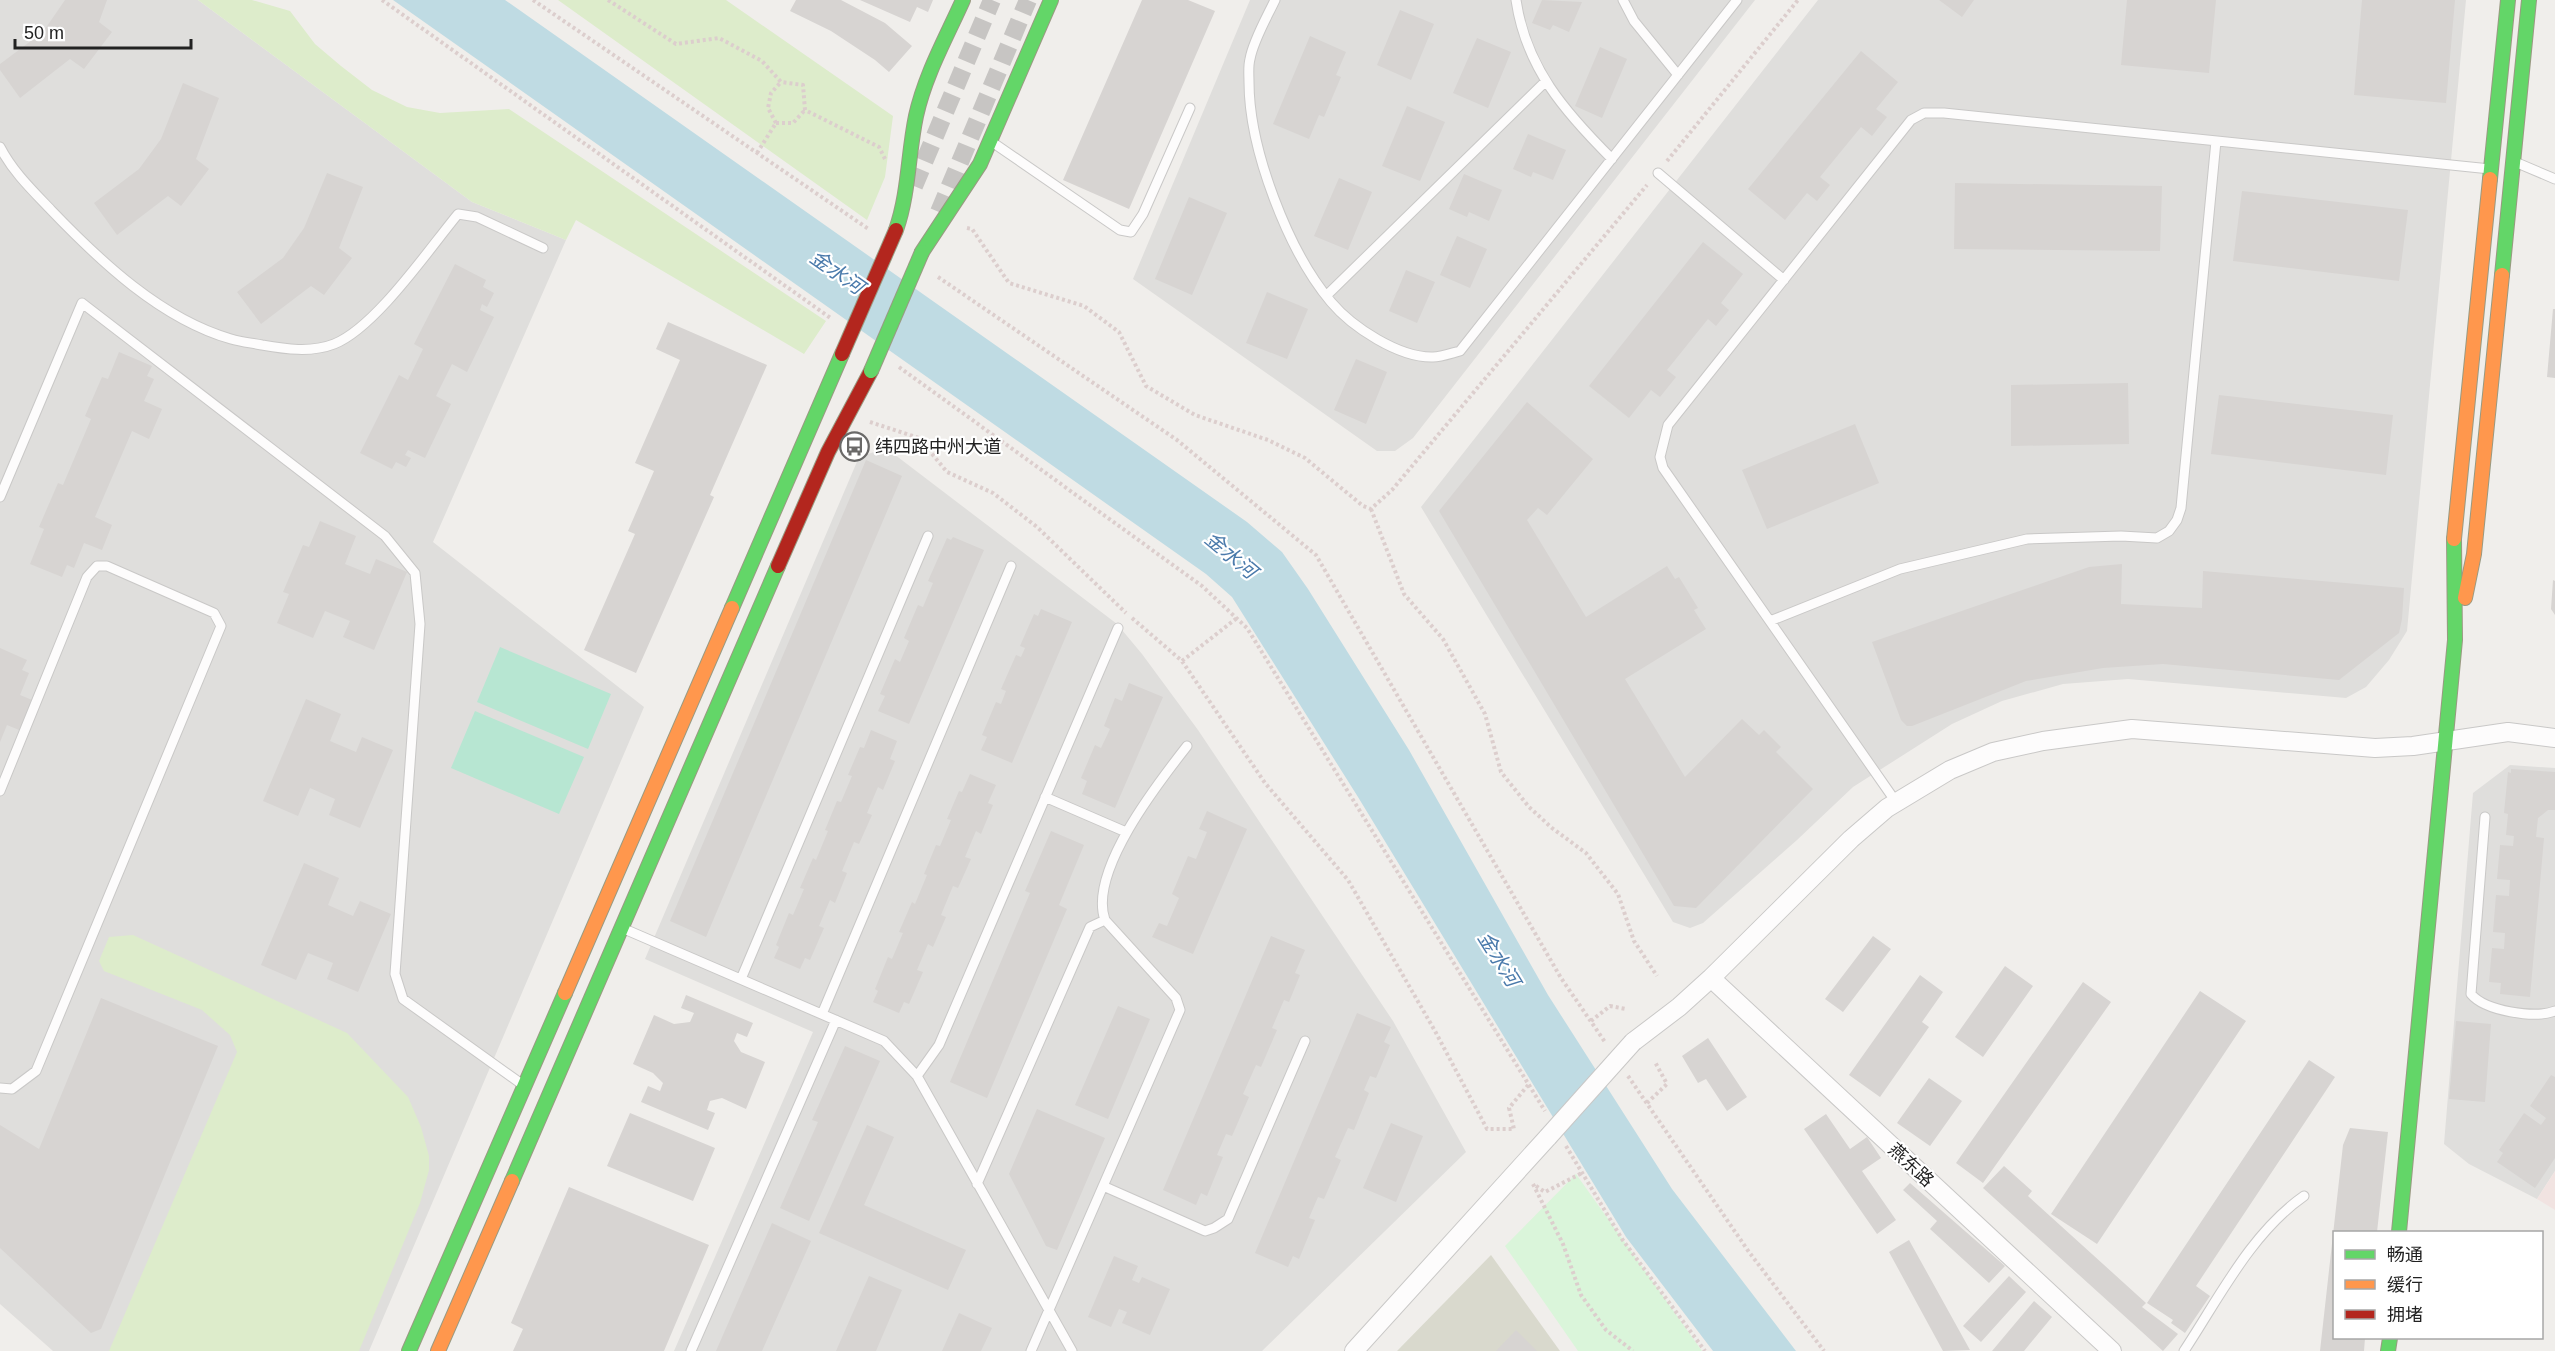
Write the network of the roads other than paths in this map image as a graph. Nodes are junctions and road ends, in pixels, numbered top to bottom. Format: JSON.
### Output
{"nodes":[{"id":1,"x":963,"y":0,"type":"edge"},
{"id":2,"x":1051,"y":0,"type":"edge"},
{"id":3,"x":1285,"y":0,"type":"edge"},
{"id":4,"x":1516,"y":0,"type":"edge"},
{"id":5,"x":1623,"y":0,"type":"edge"},
{"id":6,"x":1737,"y":0,"type":"edge"},
{"id":7,"x":2508,"y":0,"type":"edge"},
{"id":8,"x":2529,"y":0,"type":"edge"},
{"id":9,"x":1274,"y":1,"type":"edge"},
{"id":10,"x":1678,"y":75,"type":"junction"},
{"id":11,"x":1546,"y":81,"type":"junction"},
{"id":12,"x":1190,"y":108,"type":"dead end"},
{"id":13,"x":990,"y":140,"type":"junction"},
{"id":14,"x":2216,"y":141,"type":"junction"},
{"id":15,"x":0,"y":147,"type":"edge"},
{"id":16,"x":1612,"y":159,"type":"junction"},
{"id":17,"x":2513,"y":161,"type":"junction"},
{"id":18,"x":2491,"y":169,"type":"junction"},
{"id":19,"x":1658,"y":173,"type":"road end"},
{"id":20,"x":2555,"y":179,"type":"edge"},
{"id":21,"x":543,"y":248,"type":"dead end"},
{"id":22,"x":1784,"y":280,"type":"junction"},
{"id":23,"x":1327,"y":296,"type":"junction"},
{"id":24,"x":0,"y":497,"type":"edge"},
{"id":25,"x":928,"y":536,"type":"dead end"},
{"id":26,"x":1011,"y":566,"type":"dead end"},
{"id":27,"x":1770,"y":621,"type":"junction"},
{"id":28,"x":1118,"y":628,"type":"dead end"},
{"id":29,"x":2455,"y":640,"type":"junction"},
{"id":30,"x":2555,"y":738,"type":"edge"},
{"id":31,"x":2446,"y":741,"type":"junction"},
{"id":32,"x":1187,"y":746,"type":"dead end"},
{"id":33,"x":0,"y":791,"type":"edge"},
{"id":34,"x":1045,"y":797,"type":"junction"},
{"id":35,"x":1896,"y":802,"type":"junction"},
{"id":36,"x":2485,"y":817,"type":"dead end"},
{"id":37,"x":1126,"y":832,"type":"junction"},
{"id":38,"x":1104,"y":920,"type":"junction"},
{"id":39,"x":622,"y":928,"type":"junction"},
{"id":40,"x":1711,"y":978,"type":"junction"},
{"id":41,"x":741,"y":979,"type":"junction"},
{"id":42,"x":2555,"y":1011,"type":"edge"},
{"id":43,"x":822,"y":1014,"type":"junction"},
{"id":44,"x":836,"y":1020,"type":"junction"},
{"id":45,"x":1305,"y":1041,"type":"dead end"},
{"id":46,"x":917,"y":1076,"type":"junction"},
{"id":47,"x":524,"y":1086,"type":"junction"},
{"id":48,"x":0,"y":1088,"type":"edge"},
{"id":49,"x":978,"y":1184,"type":"junction"},
{"id":50,"x":1103,"y":1186,"type":"junction"},
{"id":51,"x":2304,"y":1196,"type":"dead end"},
{"id":52,"x":2399,"y":1231,"type":"edge"},
{"id":53,"x":1049,"y":1311,"type":"junction"},
{"id":54,"x":409,"y":1351,"type":"edge"},
{"id":55,"x":438,"y":1351,"type":"edge"},
{"id":56,"x":691,"y":1351,"type":"edge"},
{"id":57,"x":1031,"y":1351,"type":"edge"},
{"id":58,"x":1071,"y":1351,"type":"edge"},
{"id":59,"x":1353,"y":1351,"type":"edge"},
{"id":60,"x":2112,"y":1351,"type":"edge"},
{"id":61,"x":2184,"y":1351,"type":"edge"}],
"edges":[{"from":1,"to":47,"type":"street","bridge":true},
{"from":2,"to":13,"type":"street"},
{"from":3,"to":9,"type":"lane"},
{"from":4,"to":11,"type":"lane"},
{"from":5,"to":10,"type":"lane"},
{"from":6,"to":10,"type":"lane"},
{"from":7,"to":18,"type":"street"},
{"from":8,"to":17,"type":"street"},
{"from":9,"to":23,"type":"lane"},
{"from":10,"to":16,"type":"lane"},
{"from":11,"to":16,"type":"lane"},
{"from":11,"to":23,"type":"lane"},
{"from":12,"to":13,"type":"lane"},
{"from":13,"to":39,"type":"street","bridge":true},
{"from":14,"to":18,"type":"lane"},
{"from":14,"to":22,"type":"lane"},
{"from":14,"to":27,"type":"lane"},
{"from":15,"to":21,"type":"lane"},
{"from":16,"to":23,"type":"lane"},
{"from":17,"to":20,"type":"lane"},
{"from":17,"to":29,"type":"street"},
{"from":18,"to":29,"type":"street"},
{"from":19,"to":22,"type":"lane"},
{"from":22,"to":27,"type":"lane"},
{"from":24,"to":47,"type":"lane"},
{"from":25,"to":41,"type":"lane"},
{"from":26,"to":43,"type":"lane"},
{"from":27,"to":35,"type":"lane"},
{"from":28,"to":34,"type":"lane"},
{"from":29,"to":31,"type":"street"},
{"from":30,"to":31,"type":"street"},
{"from":31,"to":35,"type":"street"},
{"from":31,"to":52,"type":"street"},
{"from":32,"to":37,"type":"lane"},
{"from":33,"to":48,"type":"lane"},
{"from":34,"to":37,"type":"lane"},
{"from":34,"to":46,"type":"lane"},
{"from":35,"to":40,"type":"street"},
{"from":36,"to":42,"type":"lane"},
{"from":37,"to":38,"type":"lane"},
{"from":38,"to":49,"type":"lane"},
{"from":38,"to":50,"type":"lane"},
{"from":39,"to":41,"type":"lane"},
{"from":39,"to":55,"type":"street"},
{"from":40,"to":59,"type":"street","bridge":true},
{"from":40,"to":60,"type":"street","name":"燕东路"},
{"from":41,"to":43,"type":"lane"},
{"from":43,"to":44,"type":"lane"},
{"from":44,"to":46,"type":"lane"},
{"from":44,"to":56,"type":"lane"},
{"from":45,"to":50,"type":"lane"},
{"from":46,"to":49,"type":"lane"},
{"from":47,"to":54,"type":"street"},
{"from":49,"to":53,"type":"lane"},
{"from":50,"to":53,"type":"lane"},
{"from":51,"to":61,"type":"lane"},
{"from":53,"to":57,"type":"lane"},
{"from":53,"to":58,"type":"lane"}]}
